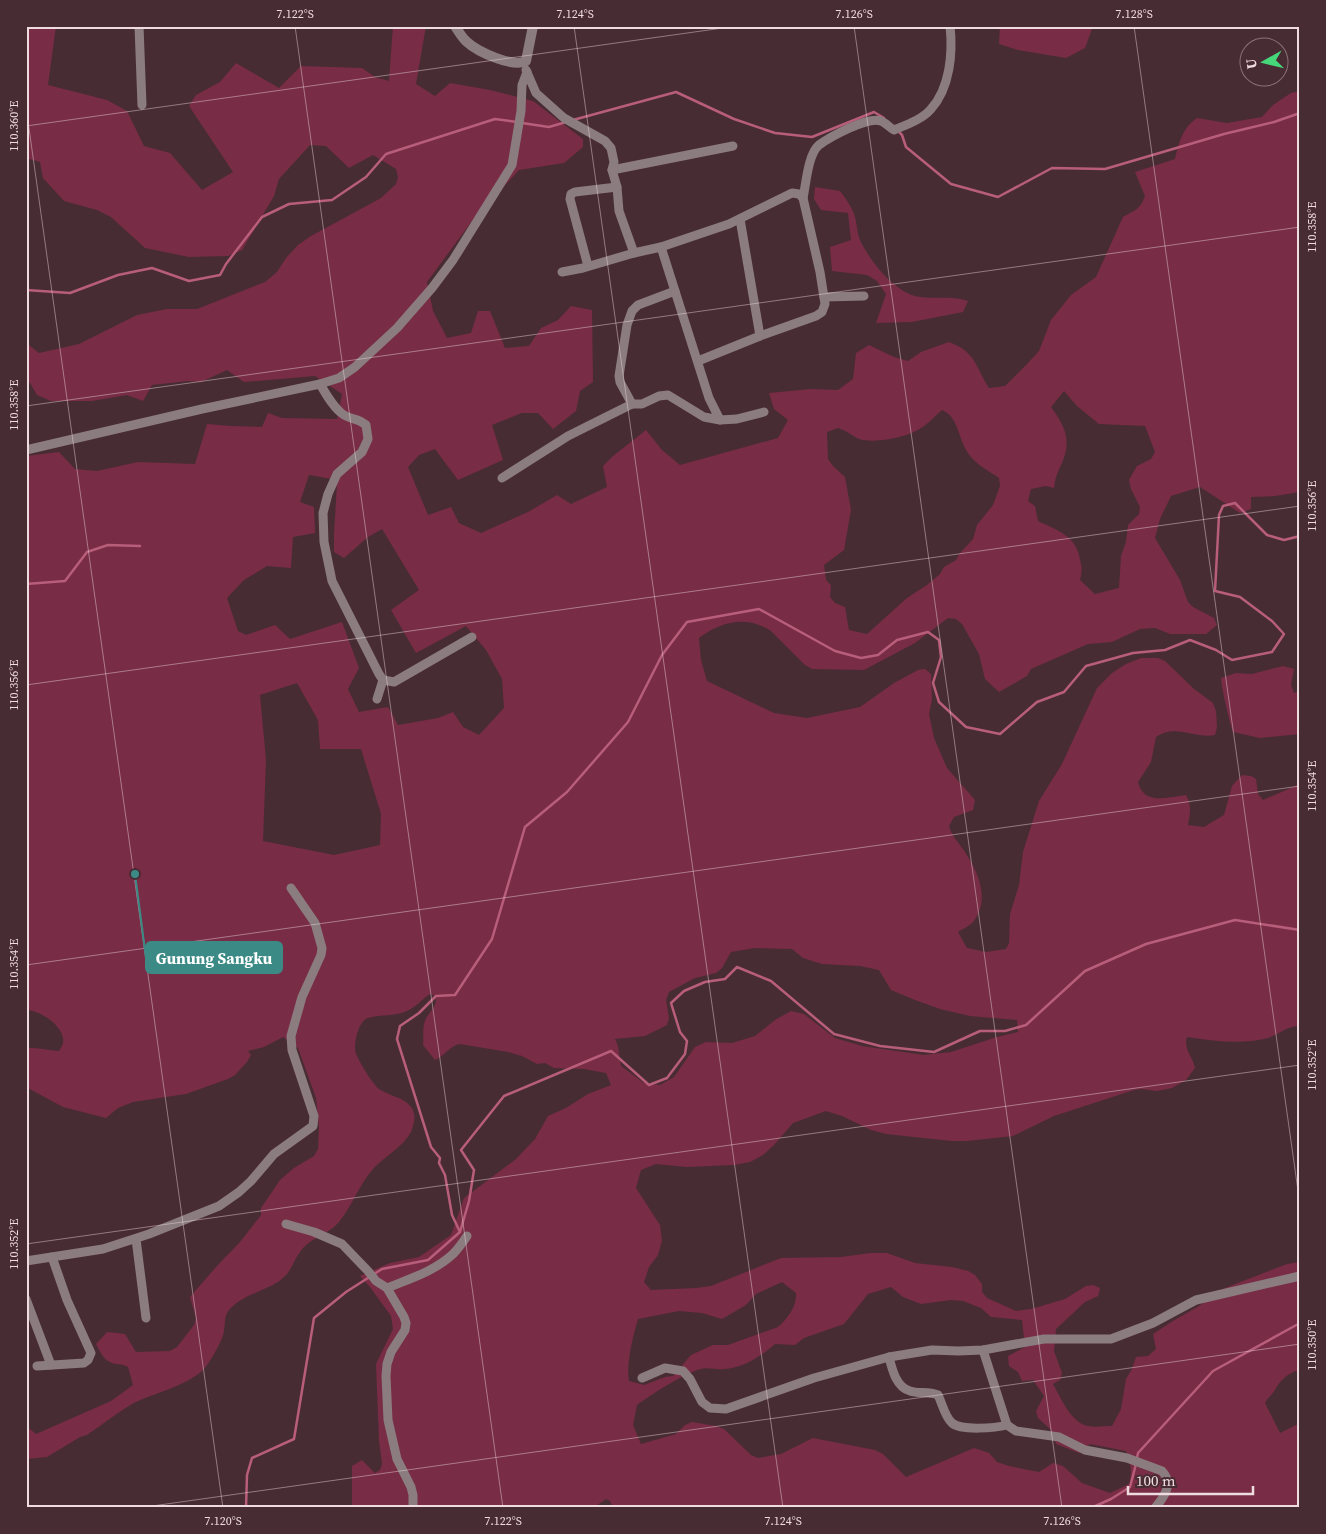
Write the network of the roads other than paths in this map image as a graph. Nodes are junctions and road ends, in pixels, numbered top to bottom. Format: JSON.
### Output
{"nodes":[{"id":1,"x":139,"y":26,"type":"edge"},
{"id":2,"x":455,"y":26,"type":"edge"},
{"id":3,"x":532,"y":26,"type":"edge"},
{"id":4,"x":950,"y":26,"type":"edge"},
{"id":5,"x":524,"y":68,"type":"junction"},
{"id":6,"x":142,"y":105,"type":"dead end"},
{"id":7,"x":733,"y":146,"type":"dead end"},
{"id":8,"x":612,"y":170,"type":"junction"},
{"id":9,"x":617,"y":187,"type":"junction"},
{"id":10,"x":803,"y":198,"type":"junction"},
{"id":11,"x":740,"y":219,"type":"junction"},
{"id":12,"x":661,"y":247,"type":"junction"},
{"id":13,"x":634,"y":253,"type":"junction"},
{"id":14,"x":588,"y":266,"type":"junction"},
{"id":15,"x":562,"y":272,"type":"dead end"},
{"id":16,"x":675,"y":291,"type":"junction"},
{"id":17,"x":864,"y":296,"type":"dead end"},
{"id":18,"x":824,"y":297,"type":"junction"},
{"id":19,"x":760,"y":336,"type":"junction"},
{"id":20,"x":698,"y":361,"type":"junction"},
{"id":21,"x":320,"y":384,"type":"junction"},
{"id":22,"x":632,"y":404,"type":"junction"},
{"id":23,"x":764,"y":412,"type":"dead end"},
{"id":24,"x":720,"y":420,"type":"junction"},
{"id":25,"x":26,"y":450,"type":"edge"},
{"id":26,"x":502,"y":478,"type":"dead end"},
{"id":27,"x":472,"y":637,"type":"dead end"},
{"id":28,"x":383,"y":680,"type":"junction"},
{"id":29,"x":377,"y":699,"type":"dead end"},
{"id":30,"x":291,"y":888,"type":"dead end"},
{"id":31,"x":286,"y":1224,"type":"dead end"},
{"id":32,"x":468,"y":1236,"type":"dead end"},
{"id":33,"x":136,"y":1239,"type":"junction"},
{"id":34,"x":52,"y":1257,"type":"junction"},
{"id":35,"x":26,"y":1261,"type":"edge"},
{"id":36,"x":1300,"y":1276,"type":"edge"},
{"id":37,"x":387,"y":1288,"type":"junction"},
{"id":38,"x":26,"y":1299,"type":"edge"},
{"id":39,"x":146,"y":1318,"type":"dead end"},
{"id":40,"x":983,"y":1350,"type":"junction"},
{"id":41,"x":889,"y":1357,"type":"junction"},
{"id":42,"x":51,"y":1365,"type":"junction"},
{"id":43,"x":37,"y":1366,"type":"dead end"},
{"id":44,"x":642,"y":1378,"type":"dead end"},
{"id":45,"x":1007,"y":1425,"type":"junction"},
{"id":46,"x":413,"y":1508,"type":"edge"},
{"id":47,"x":1155,"y":1508,"type":"edge"}],
"edges":[{"from":1,"to":6,"type":"street"},
{"from":2,"to":5,"type":"street"},
{"from":3,"to":5,"type":"street"},
{"from":4,"to":10,"type":"street"},
{"from":5,"to":8,"type":"street"},
{"from":5,"to":21,"type":"street"},
{"from":7,"to":8,"type":"street"},
{"from":8,"to":9,"type":"street"},
{"from":9,"to":13,"type":"street"},
{"from":9,"to":14,"type":"street"},
{"from":10,"to":11,"type":"street"},
{"from":10,"to":18,"type":"street"},
{"from":11,"to":12,"type":"street"},
{"from":11,"to":19,"type":"street"},
{"from":12,"to":13,"type":"street"},
{"from":12,"to":16,"type":"street"},
{"from":13,"to":14,"type":"street"},
{"from":14,"to":15,"type":"street"},
{"from":16,"to":20,"type":"street"},
{"from":16,"to":22,"type":"street"},
{"from":17,"to":18,"type":"street"},
{"from":18,"to":19,"type":"street"},
{"from":19,"to":20,"type":"street"},
{"from":20,"to":24,"type":"street"},
{"from":21,"to":25,"type":"street"},
{"from":21,"to":28,"type":"street"},
{"from":22,"to":24,"type":"street"},
{"from":22,"to":26,"type":"street"},
{"from":23,"to":24,"type":"street"},
{"from":27,"to":28,"type":"street"},
{"from":28,"to":29,"type":"street"},
{"from":30,"to":33,"type":"street"},
{"from":31,"to":37,"type":"street"},
{"from":32,"to":37,"type":"street"},
{"from":33,"to":34,"type":"street"},
{"from":33,"to":39,"type":"street"},
{"from":34,"to":35,"type":"street"},
{"from":34,"to":42,"type":"street"},
{"from":36,"to":40,"type":"street"},
{"from":37,"to":46,"type":"street"},
{"from":38,"to":42,"type":"street"},
{"from":40,"to":41,"type":"street"},
{"from":40,"to":45,"type":"street"},
{"from":41,"to":44,"type":"street"},
{"from":41,"to":45,"type":"street"},
{"from":42,"to":43,"type":"street"},
{"from":45,"to":47,"type":"street"}]}
